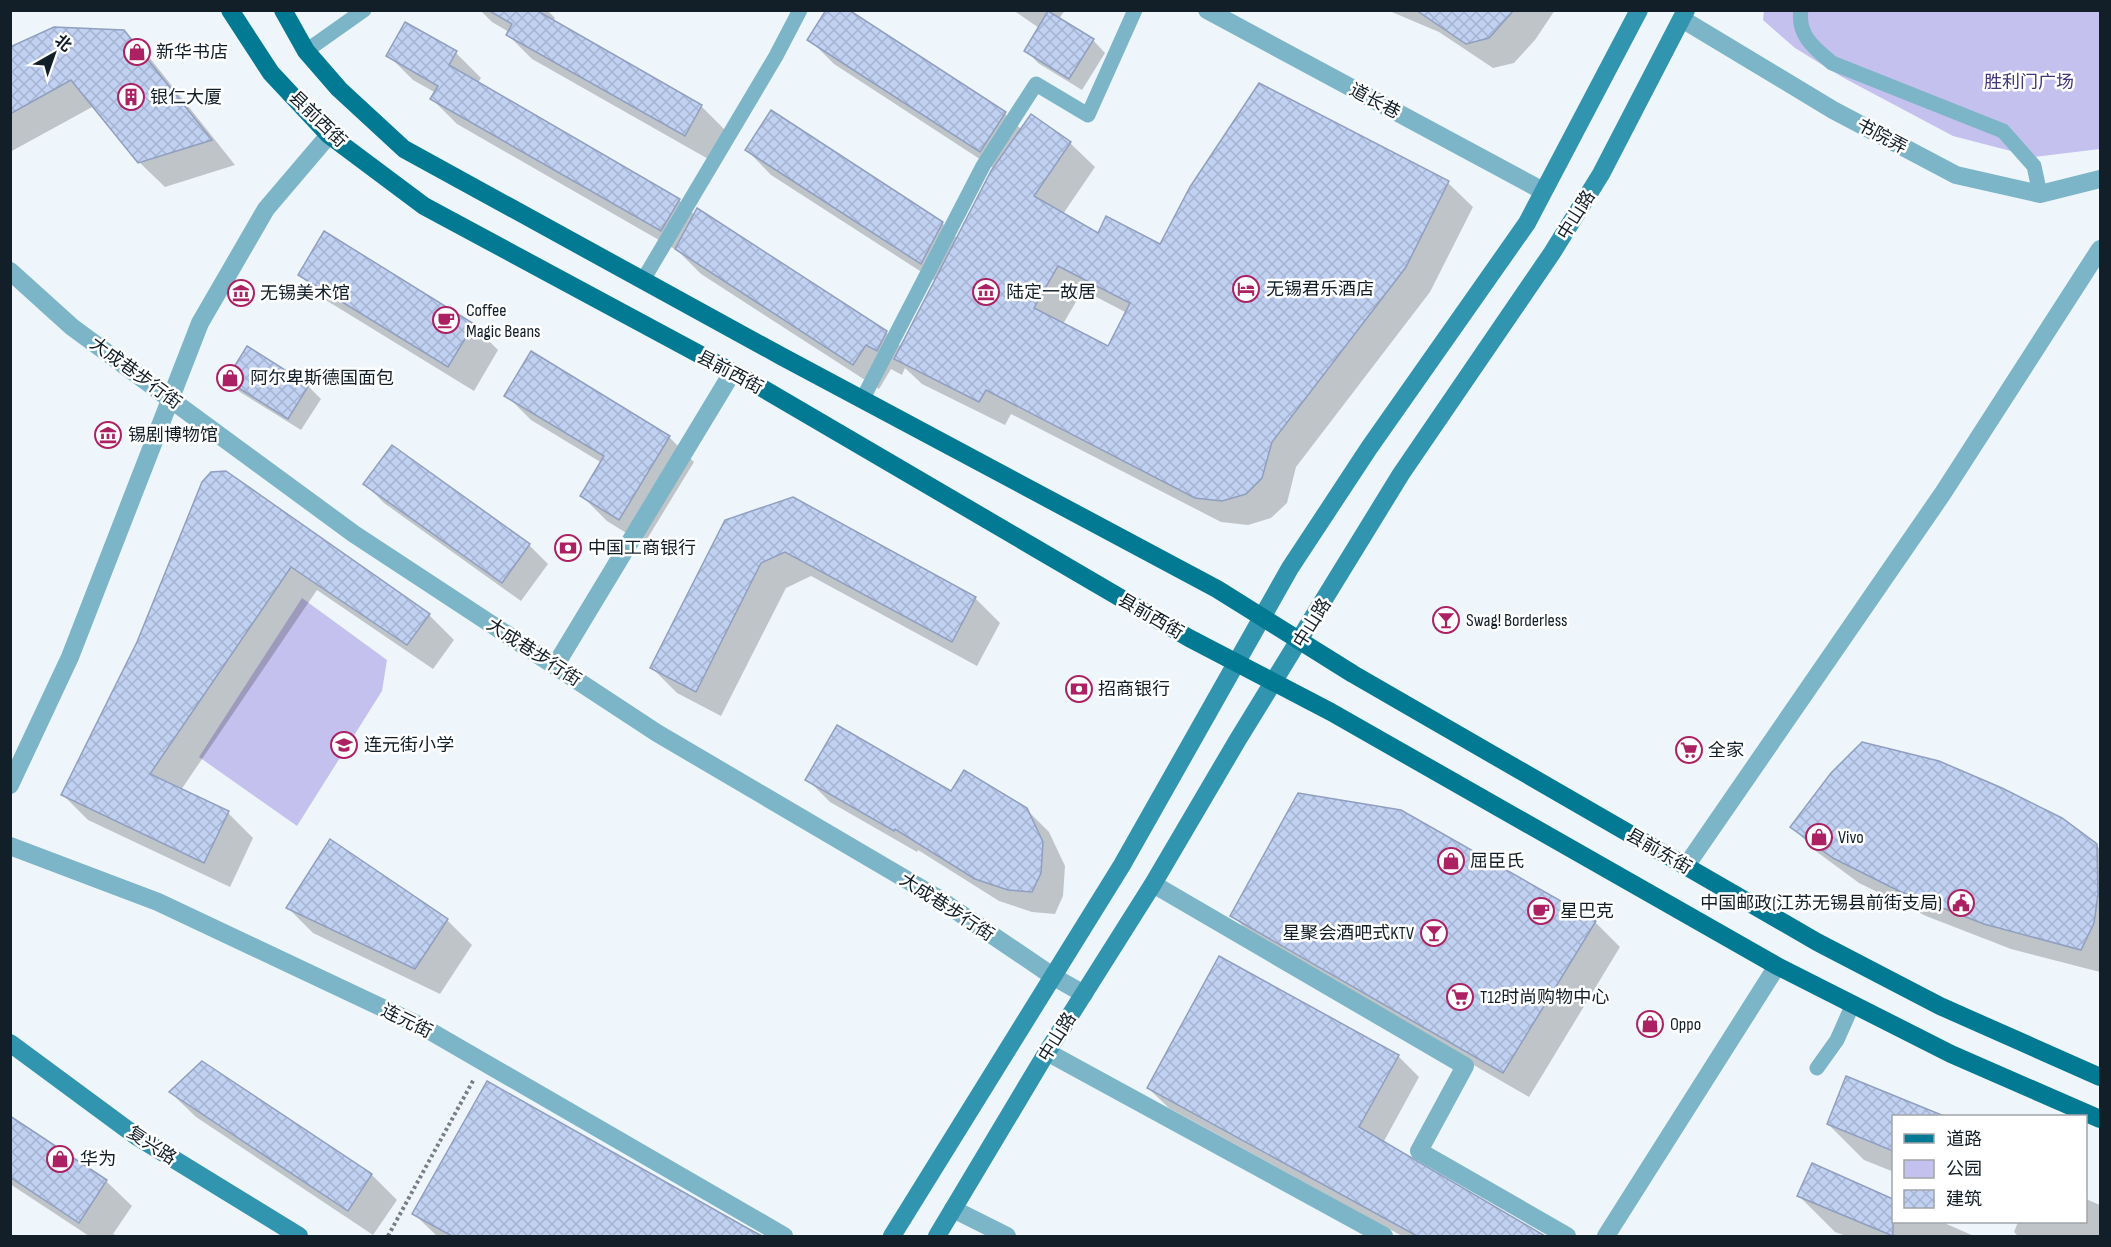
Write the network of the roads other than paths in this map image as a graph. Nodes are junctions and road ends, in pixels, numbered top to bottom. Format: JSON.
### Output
{"nodes":[{"id":1,"x":230,"y":10,"type":"edge"},
{"id":2,"x":283,"y":10,"type":"edge"},
{"id":3,"x":364,"y":10,"type":"edge"},
{"id":4,"x":800,"y":10,"type":"edge"},
{"id":5,"x":1135,"y":10,"type":"edge"},
{"id":6,"x":1207,"y":10,"type":"edge"},
{"id":7,"x":1639,"y":10,"type":"edge"},
{"id":8,"x":1801,"y":10,"type":"edge"},
{"id":9,"x":1684,"y":15,"type":"edge"},
{"id":10,"x":306,"y":51,"type":"junction"},
{"id":11,"x":329,"y":135,"type":"junction"},
{"id":12,"x":2100,"y":179,"type":"edge"},
{"id":13,"x":1543,"y":191,"type":"junction"},
{"id":14,"x":2040,"y":194,"type":"junction"},
{"id":15,"x":2100,"y":249,"type":"edge"},
{"id":16,"x":10,"y":271,"type":"edge"},
{"id":17,"x":643,"y":280,"type":"junction"},
{"id":18,"x":732,"y":373,"type":"junction"},
{"id":19,"x":171,"y":399,"type":"junction"},
{"id":20,"x":862,"y":400,"type":"junction"},
{"id":21,"x":1262,"y":617,"type":"junction"},
{"id":22,"x":1300,"y":641,"type":"junction"},
{"id":23,"x":1236,"y":663,"type":"junction"},
{"id":24,"x":555,"y":666,"type":"junction"},
{"id":25,"x":1274,"y":683,"type":"junction"},
{"id":26,"x":10,"y":786,"type":"edge"},
{"id":27,"x":10,"y":846,"type":"edge"},
{"id":28,"x":1686,"y":866,"type":"junction"},
{"id":29,"x":1154,"y":884,"type":"junction"},
{"id":30,"x":1777,"y":966,"type":"junction"},
{"id":31,"x":1054,"y":977,"type":"junction"},
{"id":32,"x":1084,"y":994,"type":"junction"},
{"id":33,"x":1853,"y":1005,"type":"junction"},
{"id":34,"x":10,"y":1043,"type":"edge"},
{"id":35,"x":1047,"y":1052,"type":"junction"},
{"id":36,"x":1817,"y":1068,"type":"dead end"},
{"id":37,"x":2100,"y":1077,"type":"edge"},
{"id":38,"x":2100,"y":1119,"type":"edge"},
{"id":39,"x":953,"y":1209,"type":"junction"},
{"id":40,"x":299,"y":1236,"type":"edge"},
{"id":41,"x":784,"y":1236,"type":"edge"},
{"id":42,"x":892,"y":1236,"type":"edge"},
{"id":43,"x":937,"y":1236,"type":"edge"},
{"id":44,"x":1007,"y":1236,"type":"edge"},
{"id":45,"x":1384,"y":1236,"type":"edge"},
{"id":46,"x":1567,"y":1236,"type":"edge"},
{"id":47,"x":1606,"y":1236,"type":"edge"}],
"edges":[{"from":1,"to":11,"type":"main road","name":"县前西街"},
{"from":2,"to":10,"type":"main road","name":"县前西街"},
{"from":3,"to":10,"type":"lane"},
{"from":4,"to":17,"type":"lane"},
{"from":5,"to":20,"type":"lane"},
{"from":6,"to":13,"type":"street","name":"道长巷"},
{"from":7,"to":13,"type":"main road","name":"中山路"},
{"from":8,"to":14,"type":"lane"},
{"from":9,"to":14,"type":"street","name":"书院弄"},
{"from":9,"to":22,"type":"main road","name":"中山路"},
{"from":10,"to":17,"type":"main road","name":"县前西街"},
{"from":11,"to":18,"type":"main road","name":"县前西街"},
{"from":11,"to":19,"type":"street"},
{"from":12,"to":14,"type":"street","name":"书院弄"},
{"from":13,"to":21,"type":"main road","name":"中山路"},
{"from":15,"to":28,"type":"street"},
{"from":16,"to":19,"type":"street","name":"大成巷步行街"},
{"from":17,"to":20,"type":"main road","name":"县前西街"},
{"from":18,"to":23,"type":"main road","name":"县前西街"},
{"from":18,"to":24,"type":"street"},
{"from":19,"to":24,"type":"street","name":"大成巷步行街"},
{"from":19,"to":26,"type":"street"},
{"from":20,"to":21,"type":"main road","name":"县前西街"},
{"from":21,"to":22,"type":"main road","name":"县前东街"},
{"from":21,"to":23,"type":"main road","name":"中山路"},
{"from":22,"to":25,"type":"main road","name":"中山路"},
{"from":22,"to":28,"type":"main road","name":"县前东街"},
{"from":23,"to":25,"type":"main road","name":"县前西街"},
{"from":23,"to":31,"type":"main road","name":"中山路"},
{"from":24,"to":31,"type":"street","name":"大成巷步行街"},
{"from":25,"to":29,"type":"main road","name":"中山路"},
{"from":25,"to":30,"type":"main road"},
{"from":27,"to":41,"type":"street","name":"连元街"},
{"from":28,"to":37,"type":"main road","name":"县前东街"},
{"from":29,"to":32,"type":"main road","name":"中山路"},
{"from":29,"to":46,"type":"street"},
{"from":30,"to":33,"type":"main road"},
{"from":30,"to":47,"type":"street"},
{"from":31,"to":32,"type":"street","name":"大成巷步行街"},
{"from":31,"to":42,"type":"main road","name":"中山路"},
{"from":32,"to":35,"type":"main road","name":"中山路"},
{"from":33,"to":36,"type":"lane"},
{"from":33,"to":38,"type":"main road"},
{"from":34,"to":40,"type":"main road","name":"复兴路"},
{"from":35,"to":39,"type":"main road","name":"中山路"},
{"from":35,"to":45,"type":"street"},
{"from":39,"to":43,"type":"main road","name":"中山路"},
{"from":39,"to":44,"type":"street"}]}
